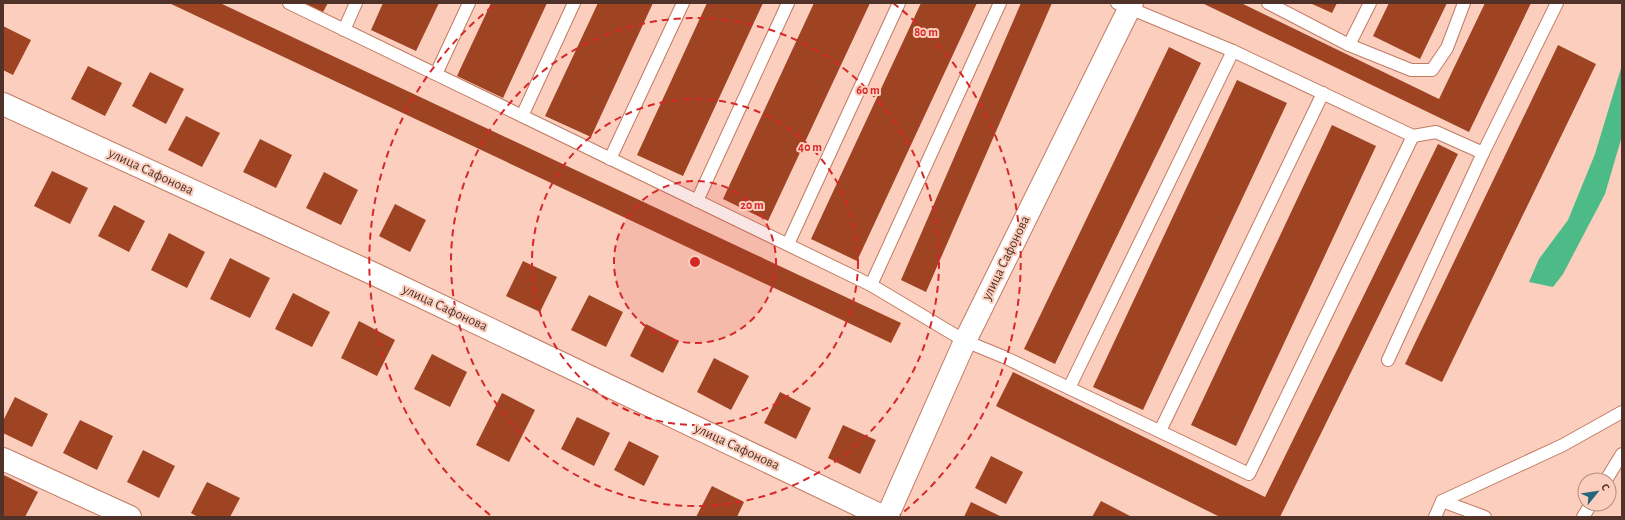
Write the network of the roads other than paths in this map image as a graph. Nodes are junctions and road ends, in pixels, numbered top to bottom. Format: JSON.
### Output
{"nodes":[{"id":1,"x":289,"y":3,"type":"edge"},
{"id":2,"x":356,"y":3,"type":"edge"},
{"id":3,"x":469,"y":3,"type":"edge"},
{"id":4,"x":574,"y":3,"type":"edge"},
{"id":5,"x":683,"y":3,"type":"edge"},
{"id":6,"x":788,"y":3,"type":"edge"},
{"id":7,"x":899,"y":3,"type":"edge"},
{"id":8,"x":1000,"y":3,"type":"edge"},
{"id":9,"x":1268,"y":3,"type":"edge"},
{"id":10,"x":1370,"y":3,"type":"edge"},
{"id":11,"x":1464,"y":3,"type":"edge"},
{"id":12,"x":1557,"y":3,"type":"edge"},
{"id":13,"x":1126,"y":5,"type":"edge"},
{"id":14,"x":344,"y":30,"type":"junction"},
{"id":15,"x":1349,"y":45,"type":"junction"},
{"id":16,"x":1233,"y":51,"type":"junction"},
{"id":17,"x":436,"y":74,"type":"junction"},
{"id":18,"x":1323,"y":93,"type":"junction"},
{"id":19,"x":3,"y":104,"type":"edge"},
{"id":20,"x":522,"y":116,"type":"junction"},
{"id":21,"x":1413,"y":136,"type":"junction"},
{"id":22,"x":1483,"y":153,"type":"junction"},
{"id":23,"x":610,"y":159,"type":"junction"},
{"id":24,"x":697,"y":201,"type":"junction"},
{"id":25,"x":788,"y":244,"type":"junction"},
{"id":26,"x":871,"y":285,"type":"junction"},
{"id":27,"x":964,"y":342,"type":"junction"},
{"id":28,"x":1388,"y":360,"type":"dead end"},
{"id":29,"x":1069,"y":388,"type":"junction"},
{"id":30,"x":1622,"y":412,"type":"edge"},
{"id":31,"x":1160,"y":431,"type":"junction"},
{"id":32,"x":1622,"y":454,"type":"edge"},
{"id":33,"x":3,"y":459,"type":"edge"},
{"id":34,"x":1611,"y":472,"type":"edge"},
{"id":35,"x":1442,"y":500,"type":"junction"},
{"id":36,"x":130,"y":517,"type":"edge"},
{"id":37,"x":886,"y":517,"type":"edge"},
{"id":38,"x":1435,"y":517,"type":"edge"},
{"id":39,"x":1485,"y":517,"type":"edge"}],
"edges":[{"from":1,"to":14,"type":"lane"},
{"from":2,"to":14,"type":"lane"},
{"from":3,"to":17,"type":"lane"},
{"from":4,"to":20,"type":"lane"},
{"from":5,"to":23,"type":"lane"},
{"from":6,"to":24,"type":"lane"},
{"from":7,"to":25,"type":"lane"},
{"from":8,"to":26,"type":"lane"},
{"from":9,"to":15,"type":"lane"},
{"from":10,"to":15,"type":"lane"},
{"from":11,"to":15,"type":"lane"},
{"from":12,"to":22,"type":"lane"},
{"from":13,"to":16,"type":"lane"},
{"from":13,"to":27,"type":"street","name":"улица Сафонова"},
{"from":14,"to":17,"type":"lane"},
{"from":16,"to":18,"type":"lane"},
{"from":16,"to":29,"type":"lane"},
{"from":17,"to":20,"type":"lane"},
{"from":18,"to":21,"type":"lane"},
{"from":18,"to":31,"type":"lane"},
{"from":19,"to":37,"type":"street","name":"улица Сафонова"},
{"from":20,"to":23,"type":"lane"},
{"from":21,"to":22,"type":"lane"},
{"from":21,"to":31,"type":"lane"},
{"from":22,"to":28,"type":"lane"},
{"from":23,"to":24,"type":"lane"},
{"from":24,"to":25,"type":"lane"},
{"from":25,"to":26,"type":"lane"},
{"from":26,"to":27,"type":"lane"},
{"from":27,"to":29,"type":"lane"},
{"from":27,"to":37,"type":"street","name":"улица Сафонова"},
{"from":29,"to":31,"type":"lane"},
{"from":30,"to":35,"type":"lane"},
{"from":32,"to":34,"type":"lane"},
{"from":33,"to":36,"type":"street"},
{"from":35,"to":38,"type":"lane"},
{"from":35,"to":39,"type":"lane"}]}
